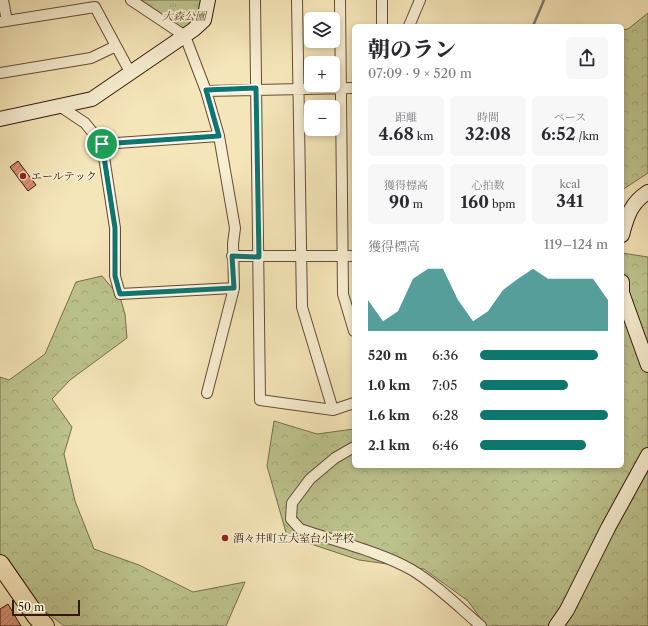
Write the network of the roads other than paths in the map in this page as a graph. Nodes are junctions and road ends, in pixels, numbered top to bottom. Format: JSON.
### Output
{"nodes":[{"id":1,"x":3,"y":0,"type":"edge"},
{"id":2,"x":131,"y":0,"type":"edge"},
{"id":3,"x":208,"y":0,"type":"edge"},
{"id":4,"x":255,"y":0,"type":"edge"},
{"id":5,"x":297,"y":0,"type":"edge"},
{"id":6,"x":340,"y":0,"type":"edge"},
{"id":7,"x":382,"y":0,"type":"edge"},
{"id":8,"x":420,"y":0,"type":"edge"},
{"id":9,"x":4,"y":21,"type":"edge"},
{"id":10,"x":382,"y":24,"type":"edge"},
{"id":11,"x":410,"y":24,"type":"edge"},
{"id":12,"x":185,"y":36,"type":"junction"},
{"id":13,"x":116,"y":46,"type":"junction"},
{"id":14,"x":130,"y":72,"type":"junction"},
{"id":15,"x":0,"y":73,"type":"edge"},
{"id":16,"x":256,"y":88,"type":"junction"},
{"id":17,"x":299,"y":88,"type":"junction"},
{"id":18,"x":341,"y":88,"type":"junction"},
{"id":19,"x":352,"y":88,"type":"edge"},
{"id":20,"x":206,"y":90,"type":"junction"},
{"id":21,"x":61,"y":106,"type":"junction"},
{"id":22,"x":0,"y":119,"type":"edge"},
{"id":23,"x":219,"y":136,"type":"junction"},
{"id":24,"x":102,"y":144,"type":"junction"},
{"id":25,"x":648,"y":192,"type":"edge"},
{"id":26,"x":624,"y":227,"type":"edge"},
{"id":27,"x":232,"y":256,"type":"junction"},
{"id":28,"x":352,"y":256,"type":"edge"},
{"id":29,"x":259,"y":257,"type":"junction"},
{"id":30,"x":343,"y":257,"type":"junction"},
{"id":31,"x":301,"y":258,"type":"junction"},
{"id":32,"x":234,"y":288,"type":"junction"},
{"id":33,"x":624,"y":299,"type":"edge"},
{"id":34,"x":352,"y":324,"type":"edge"},
{"id":35,"x":648,"y":365,"type":"edge"},
{"id":36,"x":207,"y":393,"type":"dead end"},
{"id":37,"x":352,"y":404,"type":"edge"},
{"id":38,"x":333,"y":410,"type":"junction"},
{"id":39,"x":352,"y":448,"type":"edge"},
{"id":40,"x":648,"y":455,"type":"edge"},
{"id":41,"x":0,"y":564,"type":"edge"},
{"id":42,"x":45,"y":626,"type":"edge"},
{"id":43,"x":481,"y":626,"type":"edge"},
{"id":44,"x":556,"y":626,"type":"edge"}],
"edges":[{"from":1,"to":9,"type":"street"},
{"from":2,"to":12,"type":"street"},
{"from":3,"to":12,"type":"street"},
{"from":4,"to":16,"type":"street"},
{"from":5,"to":17,"type":"street"},
{"from":6,"to":18,"type":"street"},
{"from":7,"to":10,"type":"street"},
{"from":8,"to":11,"type":"street"},
{"from":9,"to":13,"type":"street"},
{"from":12,"to":14,"type":"street"},
{"from":12,"to":20,"type":"street"},
{"from":13,"to":14,"type":"street"},
{"from":13,"to":15,"type":"street"},
{"from":14,"to":21,"type":"street"},
{"from":16,"to":17,"type":"street"},
{"from":16,"to":20,"type":"street"},
{"from":16,"to":29,"type":"street"},
{"from":17,"to":18,"type":"street"},
{"from":17,"to":31,"type":"street"},
{"from":18,"to":19,"type":"street"},
{"from":18,"to":30,"type":"street"},
{"from":20,"to":23,"type":"street"},
{"from":21,"to":22,"type":"street"},
{"from":21,"to":24,"type":"street"},
{"from":23,"to":24,"type":"street"},
{"from":23,"to":27,"type":"street"},
{"from":24,"to":32,"type":"street"},
{"from":25,"to":26,"type":"street"},
{"from":27,"to":29,"type":"street"},
{"from":27,"to":32,"type":"street"},
{"from":28,"to":30,"type":"street"},
{"from":29,"to":31,"type":"street"},
{"from":29,"to":38,"type":"street"},
{"from":30,"to":31,"type":"street"},
{"from":30,"to":34,"type":"street"},
{"from":31,"to":38,"type":"street"},
{"from":32,"to":36,"type":"street"},
{"from":33,"to":35,"type":"street"},
{"from":37,"to":38,"type":"street"},
{"from":39,"to":43,"type":"street"},
{"from":40,"to":44,"type":"street"},
{"from":41,"to":42,"type":"highway"}]}
